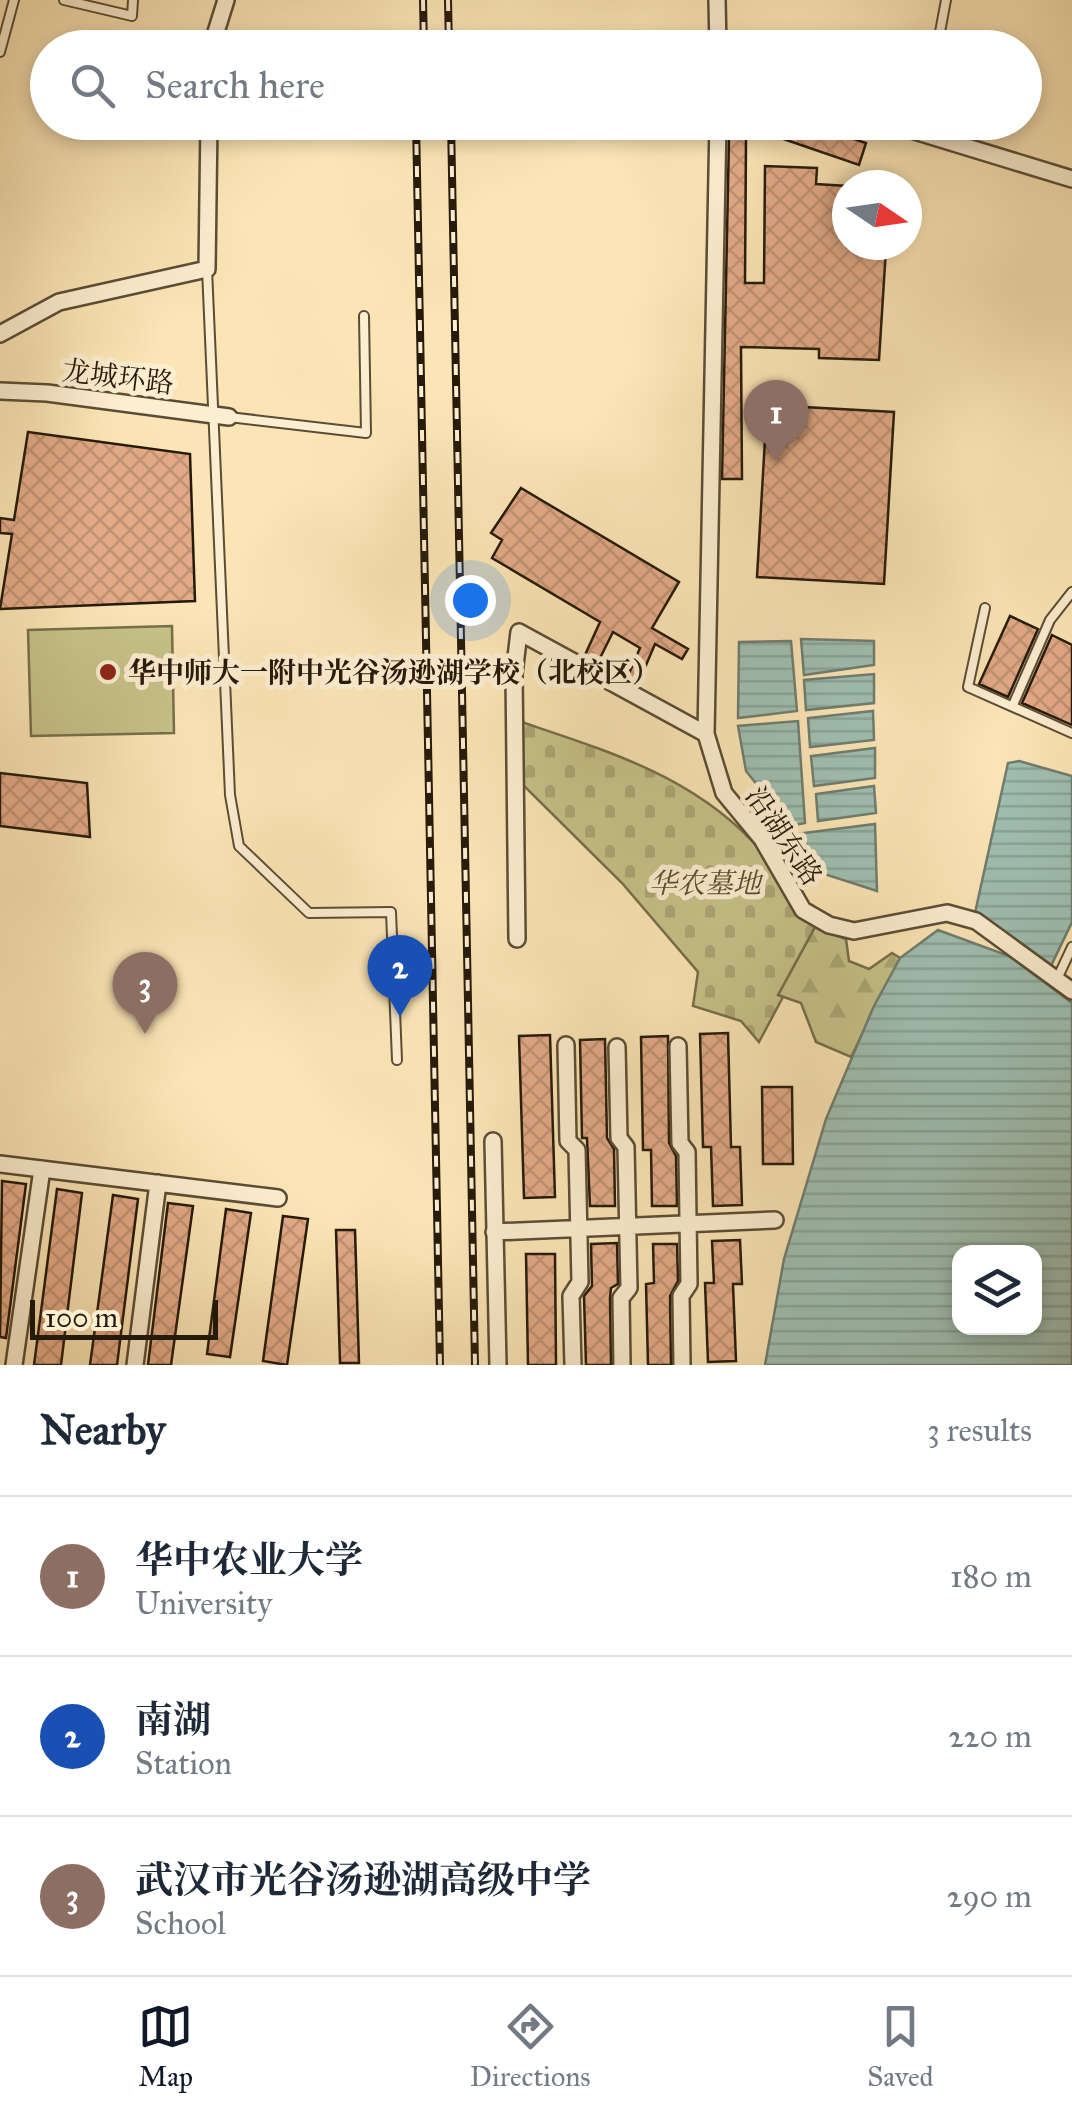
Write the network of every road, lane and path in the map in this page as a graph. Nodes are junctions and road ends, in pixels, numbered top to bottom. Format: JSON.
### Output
{"nodes":[{"id":1,"x":14,"y":0,"type":"edge"},
{"id":2,"x":64,"y":0,"type":"edge"},
{"id":3,"x":134,"y":0,"type":"edge"},
{"id":4,"x":226,"y":0,"type":"edge"},
{"id":5,"x":718,"y":0,"type":"edge"},
{"id":6,"x":946,"y":0,"type":"edge"},
{"id":7,"x":217,"y":30,"type":"edge"},
{"id":8,"x":718,"y":30,"type":"edge"},
{"id":9,"x":940,"y":30,"type":"edge"},
{"id":10,"x":0,"y":52,"type":"edge"},
{"id":11,"x":208,"y":140,"type":"edge"},
{"id":12,"x":718,"y":140,"type":"edge"},
{"id":13,"x":957,"y":140,"type":"edge"},
{"id":14,"x":1072,"y":180,"type":"edge"},
{"id":15,"x":207,"y":269,"type":"junction"},
{"id":16,"x":364,"y":316,"type":"dead end"},
{"id":17,"x":0,"y":334,"type":"edge"},
{"id":18,"x":0,"y":392,"type":"edge"},
{"id":19,"x":222,"y":416,"type":"junction"},
{"id":20,"x":1072,"y":592,"type":"edge"},
{"id":21,"x":986,"y":608,"type":"dead end"},
{"id":22,"x":1013,"y":705,"type":"junction"},
{"id":23,"x":1072,"y":733,"type":"edge"},
{"id":24,"x":706,"y":734,"type":"junction"},
{"id":25,"x":517,"y":939,"type":"dead end"},
{"id":26,"x":1072,"y":947,"type":"edge"},
{"id":27,"x":1056,"y":980,"type":"junction"},
{"id":28,"x":1072,"y":991,"type":"edge"},
{"id":29,"x":566,"y":1045,"type":"dead end"},
{"id":30,"x":617,"y":1046,"type":"dead end"},
{"id":31,"x":678,"y":1046,"type":"dead end"},
{"id":32,"x":398,"y":1060,"type":"dead end"},
{"id":33,"x":492,"y":1141,"type":"dead end"},
{"id":34,"x":0,"y":1164,"type":"edge"},
{"id":35,"x":42,"y":1169,"type":"junction"},
{"id":36,"x":158,"y":1183,"type":"junction"},
{"id":37,"x":278,"y":1198,"type":"dead end"},
{"id":38,"x":775,"y":1220,"type":"dead end"},
{"id":39,"x":688,"y":1223,"type":"junction"},
{"id":40,"x":628,"y":1226,"type":"junction"},
{"id":41,"x":579,"y":1228,"type":"junction"},
{"id":42,"x":494,"y":1232,"type":"junction"},
{"id":43,"x":14,"y":1365,"type":"edge"},
{"id":44,"x":135,"y":1365,"type":"edge"},
{"id":45,"x":498,"y":1365,"type":"edge"},
{"id":46,"x":573,"y":1365,"type":"edge"},
{"id":47,"x":622,"y":1365,"type":"edge"},
{"id":48,"x":682,"y":1365,"type":"edge"}],
"edges":[{"from":1,"to":10,"type":"lane"},
{"from":2,"to":3,"type":"lane"},
{"from":4,"to":7,"type":"street"},
{"from":5,"to":8,"type":"street"},
{"from":6,"to":9,"type":"lane"},
{"from":11,"to":15,"type":"street"},
{"from":12,"to":24,"type":"street","name":"沿湖东路"},
{"from":13,"to":14,"type":"street"},
{"from":15,"to":17,"type":"street"},
{"from":15,"to":19,"type":"lane"},
{"from":16,"to":19,"type":"lane"},
{"from":18,"to":19,"type":"street","name":"龙城环路"},
{"from":19,"to":32,"type":"lane"},
{"from":20,"to":22,"type":"lane"},
{"from":21,"to":22,"type":"lane"},
{"from":22,"to":23,"type":"lane"},
{"from":24,"to":25,"type":"street"},
{"from":24,"to":27,"type":"street","name":"沿湖东路"},
{"from":26,"to":27,"type":"lane"},
{"from":27,"to":28,"type":"street","name":"沿湖东路"},
{"from":29,"to":41,"type":"street"},
{"from":30,"to":40,"type":"street"},
{"from":31,"to":39,"type":"street"},
{"from":33,"to":42,"type":"street"},
{"from":34,"to":35,"type":"street"},
{"from":35,"to":36,"type":"street"},
{"from":35,"to":43,"type":"street"},
{"from":36,"to":37,"type":"street"},
{"from":36,"to":44,"type":"street"},
{"from":38,"to":39,"type":"street"},
{"from":39,"to":40,"type":"street"},
{"from":39,"to":48,"type":"street"},
{"from":40,"to":41,"type":"street"},
{"from":40,"to":47,"type":"street"},
{"from":41,"to":42,"type":"street"},
{"from":41,"to":46,"type":"street"},
{"from":42,"to":45,"type":"street"}]}
